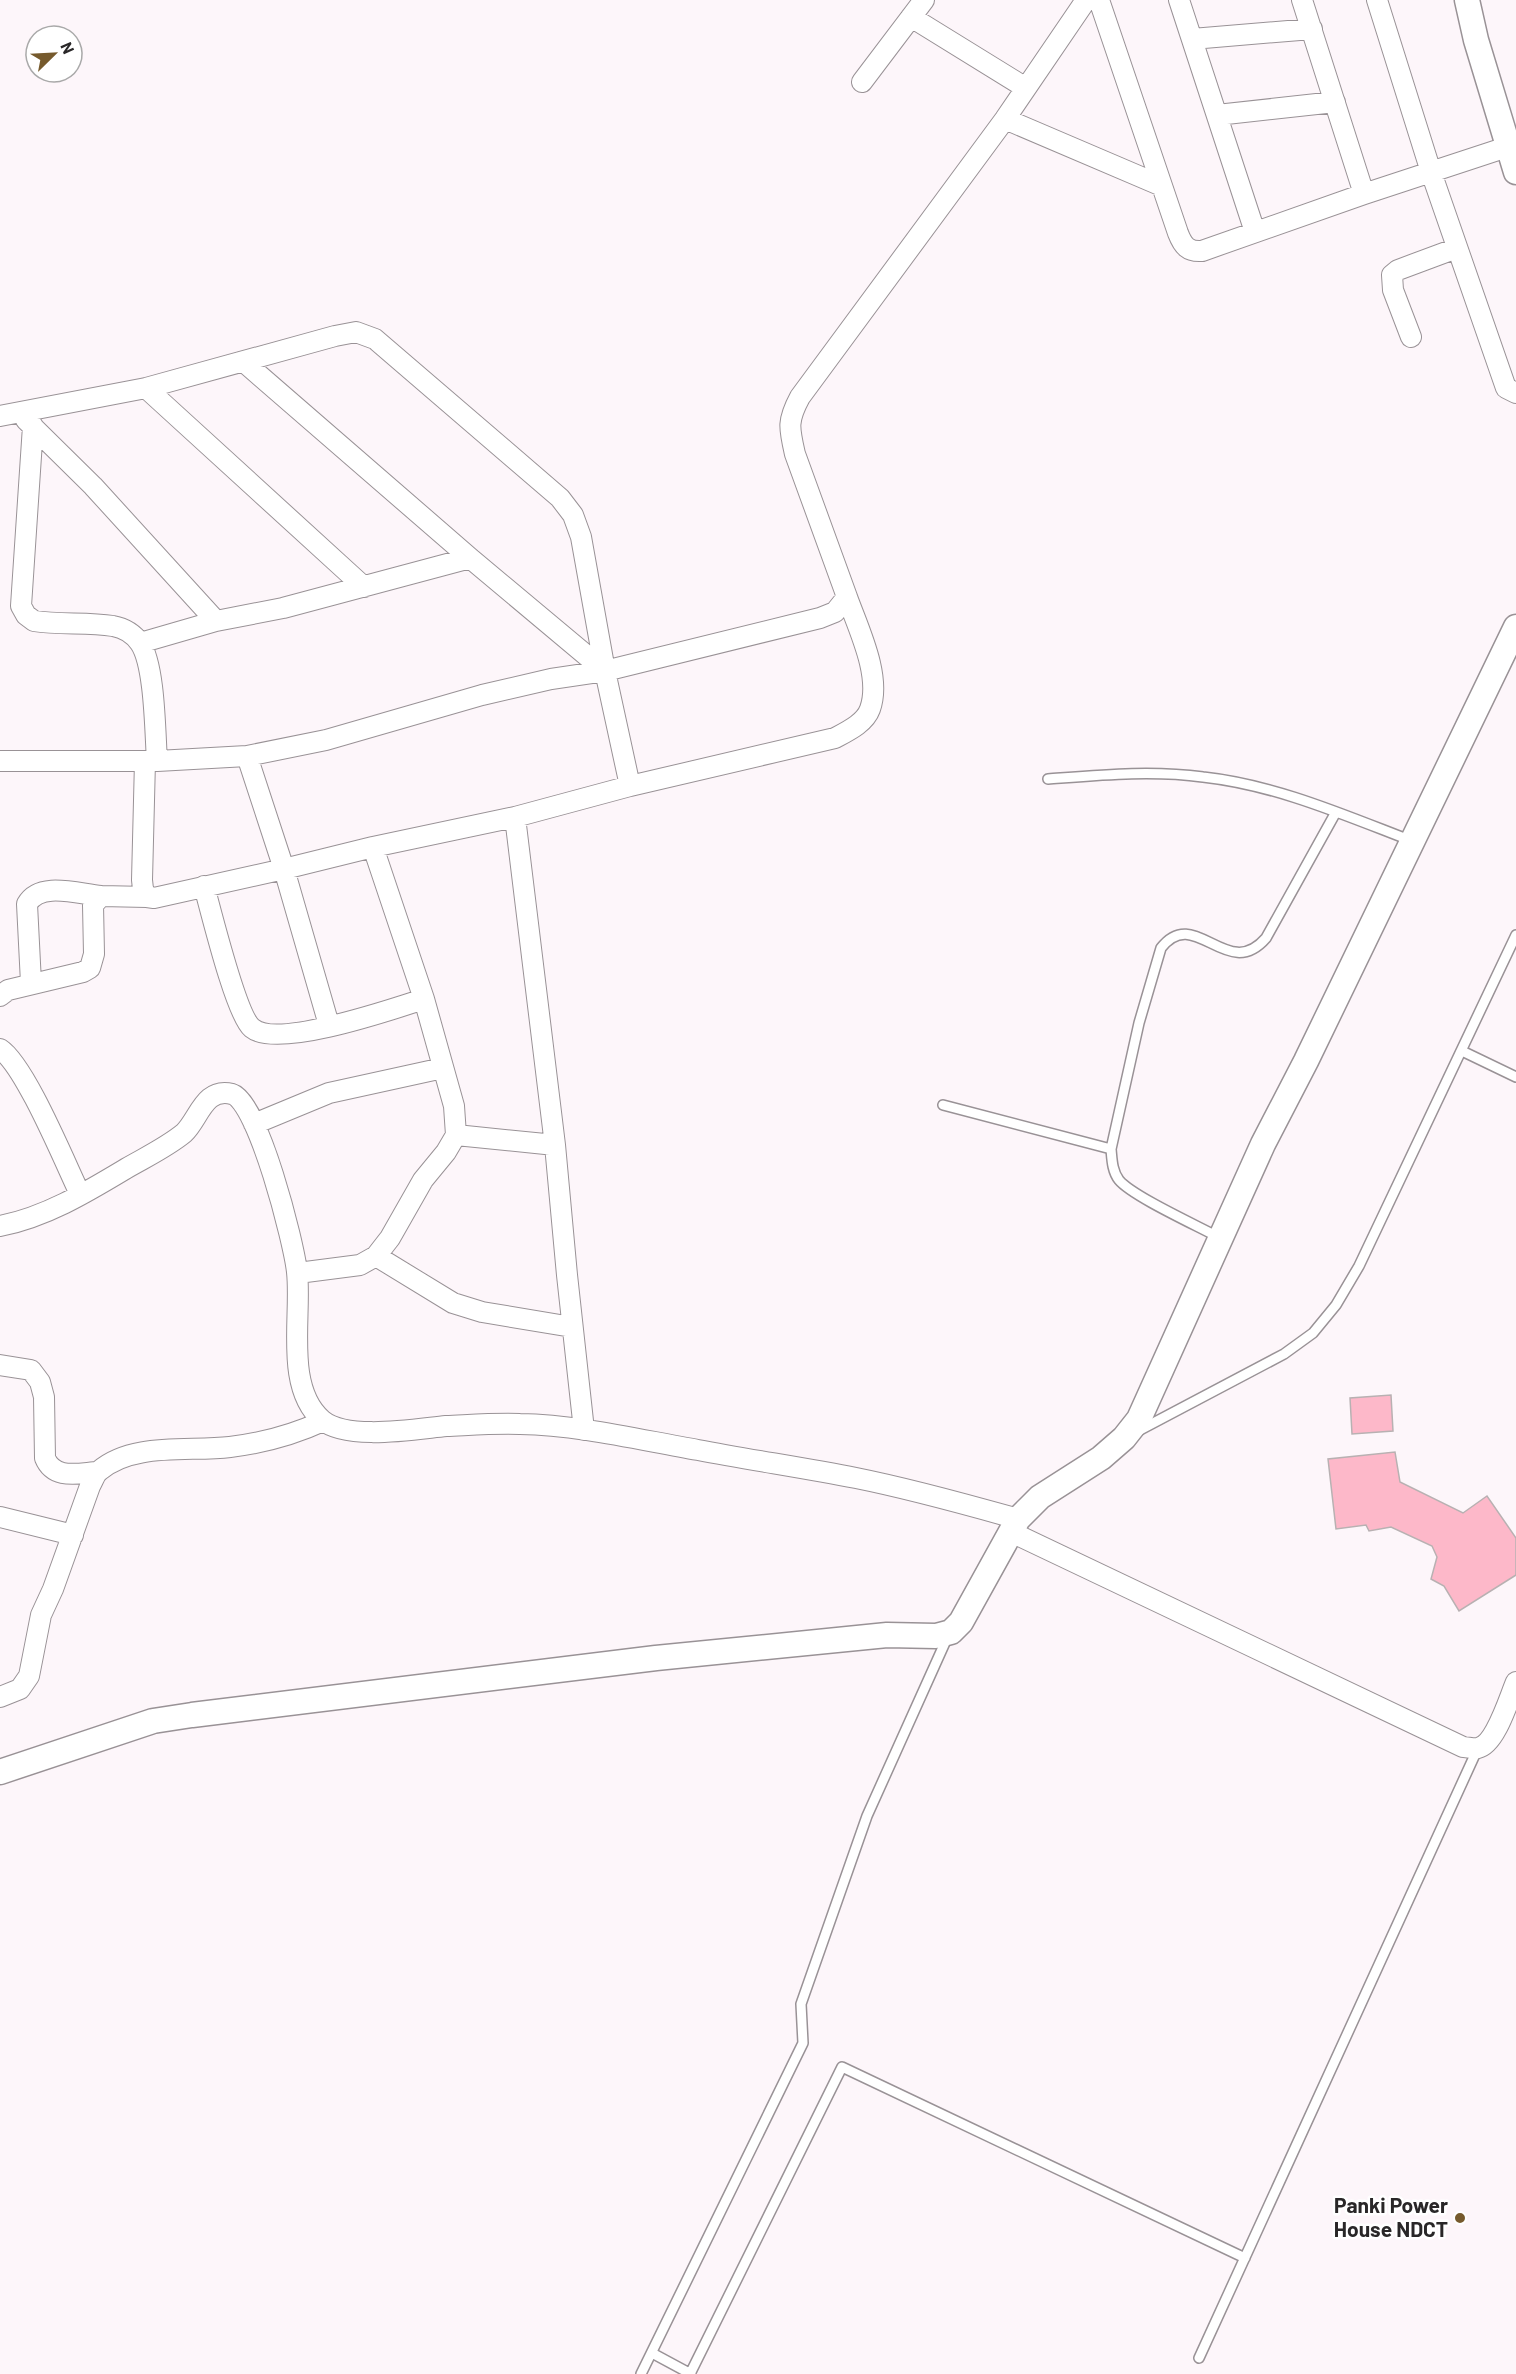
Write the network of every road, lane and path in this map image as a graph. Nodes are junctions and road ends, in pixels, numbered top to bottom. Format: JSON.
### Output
{"nodes":[{"id":1,"x":1086,"y":0,"type":"edge"},
{"id":2,"x":1099,"y":0,"type":"edge"},
{"id":3,"x":1179,"y":0,"type":"edge"},
{"id":4,"x":1302,"y":0,"type":"edge"},
{"id":5,"x":1377,"y":0,"type":"edge"},
{"id":6,"x":1467,"y":0,"type":"edge"},
{"id":7,"x":920,"y":4,"type":"edge"},
{"id":8,"x":1312,"y":29,"type":"junction"},
{"id":9,"x":1192,"y":39,"type":"junction"},
{"id":10,"x":862,"y":82,"type":"dead end"},
{"id":11,"x":1026,"y":88,"type":"junction"},
{"id":12,"x":1335,"y":102,"type":"junction"},
{"id":13,"x":1217,"y":115,"type":"junction"},
{"id":14,"x":1005,"y":119,"type":"junction"},
{"id":15,"x":1507,"y":147,"type":"junction"},
{"id":16,"x":1431,"y":172,"type":"junction"},
{"id":17,"x":1516,"y":172,"type":"edge"},
{"id":18,"x":1162,"y":186,"type":"junction"},
{"id":19,"x":1364,"y":194,"type":"junction"},
{"id":20,"x":1255,"y":232,"type":"junction"},
{"id":21,"x":1457,"y":248,"type":"junction"},
{"id":22,"x":1411,"y":337,"type":"dead end"},
{"id":23,"x":244,"y":362,"type":"junction"},
{"id":24,"x":146,"y":388,"type":"junction"},
{"id":25,"x":1516,"y":393,"type":"edge"},
{"id":26,"x":0,"y":416,"type":"edge"},
{"id":27,"x":26,"y":420,"type":"junction"},
{"id":28,"x":470,"y":558,"type":"junction"},
{"id":29,"x":364,"y":587,"type":"junction"},
{"id":30,"x":847,"y":597,"type":"junction"},
{"id":31,"x":216,"y":621,"type":"junction"},
{"id":32,"x":1516,"y":627,"type":"edge"},
{"id":33,"x":140,"y":643,"type":"junction"},
{"id":34,"x":605,"y":671,"type":"junction"},
{"id":35,"x":247,"y":756,"type":"junction"},
{"id":36,"x":0,"y":761,"type":"edge"},
{"id":37,"x":151,"y":761,"type":"junction"},
{"id":38,"x":1048,"y":779,"type":"dead end"},
{"id":39,"x":630,"y":786,"type":"junction"},
{"id":40,"x":1336,"y":812,"type":"junction"},
{"id":41,"x":515,"y":817,"type":"junction"},
{"id":42,"x":1412,"y":841,"type":"junction"},
{"id":43,"x":373,"y":846,"type":"junction"},
{"id":44,"x":284,"y":869,"type":"junction"},
{"id":45,"x":204,"y":886,"type":"junction"},
{"id":46,"x":101,"y":896,"type":"junction"},
{"id":47,"x":147,"y":897,"type":"junction"},
{"id":48,"x":1516,"y":935,"type":"edge"},
{"id":49,"x":31,"y":983,"type":"junction"},
{"id":50,"x":0,"y":996,"type":"edge"},
{"id":51,"x":424,"y":999,"type":"junction"},
{"id":52,"x":329,"y":1025,"type":"junction"},
{"id":53,"x":0,"y":1049,"type":"edge"},
{"id":54,"x":1462,"y":1051,"type":"junction"},
{"id":55,"x":443,"y":1068,"type":"junction"},
{"id":56,"x":1516,"y":1077,"type":"edge"},
{"id":57,"x":943,"y":1106,"type":"dead end"},
{"id":58,"x":254,"y":1124,"type":"junction"},
{"id":59,"x":456,"y":1135,"type":"junction"},
{"id":60,"x":555,"y":1145,"type":"junction"},
{"id":61,"x":1111,"y":1149,"type":"junction"},
{"id":62,"x":80,"y":1194,"type":"junction"},
{"id":63,"x":0,"y":1226,"type":"edge"},
{"id":64,"x":1220,"y":1238,"type":"junction"},
{"id":65,"x":376,"y":1256,"type":"junction"},
{"id":66,"x":298,"y":1274,"type":"junction"},
{"id":67,"x":572,"y":1327,"type":"junction"},
{"id":68,"x":0,"y":1365,"type":"edge"},
{"id":69,"x":323,"y":1421,"type":"junction"},
{"id":70,"x":584,"y":1430,"type":"junction"},
{"id":71,"x":1124,"y":1438,"type":"junction"},
{"id":72,"x":98,"y":1472,"type":"junction"},
{"id":73,"x":0,"y":1518,"type":"edge"},
{"id":74,"x":1015,"y":1526,"type":"junction"},
{"id":75,"x":73,"y":1535,"type":"junction"},
{"id":76,"x":951,"y":1632,"type":"junction"},
{"id":77,"x":1516,"y":1682,"type":"edge"},
{"id":78,"x":0,"y":1697,"type":"edge"},
{"id":79,"x":1478,"y":1748,"type":"junction"},
{"id":80,"x":0,"y":1772,"type":"edge"},
{"id":81,"x":1245,"y":2258,"type":"junction"},
{"id":82,"x":652,"y":2353,"type":"junction"},
{"id":83,"x":1199,"y":2358,"type":"dead end"},
{"id":84,"x":641,"y":2374,"type":"edge"},
{"id":85,"x":691,"y":2374,"type":"edge"}],
"edges":[{"from":1,"to":11,"type":"street"},
{"from":2,"to":18,"type":"street"},
{"from":3,"to":9,"type":"street"},
{"from":4,"to":8,"type":"street"},
{"from":5,"to":16,"type":"street"},
{"from":6,"to":15,"type":"street"},
{"from":7,"to":10,"type":"street"},
{"from":7,"to":11,"type":"street"},
{"from":8,"to":9,"type":"street"},
{"from":8,"to":12,"type":"street"},
{"from":9,"to":13,"type":"street"},
{"from":11,"to":14,"type":"street"},
{"from":12,"to":13,"type":"street"},
{"from":12,"to":19,"type":"street"},
{"from":13,"to":20,"type":"street"},
{"from":14,"to":18,"type":"street"},
{"from":14,"to":30,"type":"street"},
{"from":15,"to":16,"type":"street"},
{"from":15,"to":17,"type":"street"},
{"from":16,"to":19,"type":"street"},
{"from":16,"to":21,"type":"street"},
{"from":18,"to":20,"type":"street"},
{"from":19,"to":20,"type":"street"},
{"from":21,"to":22,"type":"street"},
{"from":21,"to":25,"type":"street"},
{"from":23,"to":24,"type":"street"},
{"from":23,"to":28,"type":"street"},
{"from":23,"to":34,"type":"street"},
{"from":24,"to":27,"type":"street"},
{"from":24,"to":29,"type":"street"},
{"from":26,"to":27,"type":"street"},
{"from":27,"to":31,"type":"street"},
{"from":27,"to":33,"type":"street"},
{"from":28,"to":29,"type":"street"},
{"from":28,"to":34,"type":"street"},
{"from":29,"to":31,"type":"street"},
{"from":30,"to":34,"type":"street"},
{"from":30,"to":39,"type":"street"},
{"from":31,"to":33,"type":"street"},
{"from":32,"to":42,"type":"street"},
{"from":33,"to":37,"type":"street"},
{"from":34,"to":35,"type":"street"},
{"from":34,"to":39,"type":"street"},
{"from":35,"to":37,"type":"street"},
{"from":35,"to":44,"type":"street"},
{"from":36,"to":37,"type":"street"},
{"from":37,"to":47,"type":"street"},
{"from":38,"to":40,"type":"lane"},
{"from":39,"to":41,"type":"street"},
{"from":40,"to":42,"type":"lane"},
{"from":40,"to":61,"type":"lane"},
{"from":41,"to":43,"type":"street"},
{"from":41,"to":60,"type":"street"},
{"from":42,"to":64,"type":"street"},
{"from":43,"to":44,"type":"street"},
{"from":43,"to":51,"type":"street"},
{"from":44,"to":45,"type":"street"},
{"from":44,"to":52,"type":"street"},
{"from":45,"to":47,"type":"street"},
{"from":45,"to":52,"type":"street"},
{"from":46,"to":47,"type":"street"},
{"from":46,"to":49,"type":"street"},
{"from":46,"to":49,"type":"street"},
{"from":48,"to":54,"type":"lane"},
{"from":49,"to":50,"type":"street"},
{"from":51,"to":52,"type":"street"},
{"from":51,"to":55,"type":"street"},
{"from":53,"to":62,"type":"street"},
{"from":54,"to":56,"type":"lane"},
{"from":54,"to":71,"type":"lane"},
{"from":55,"to":58,"type":"street"},
{"from":55,"to":59,"type":"street"},
{"from":57,"to":61,"type":"lane"},
{"from":58,"to":62,"type":"street"},
{"from":58,"to":66,"type":"street"},
{"from":59,"to":60,"type":"street"},
{"from":59,"to":65,"type":"street"},
{"from":60,"to":67,"type":"street"},
{"from":61,"to":64,"type":"lane"},
{"from":62,"to":63,"type":"street"},
{"from":64,"to":71,"type":"street"},
{"from":65,"to":66,"type":"street"},
{"from":65,"to":67,"type":"street"},
{"from":66,"to":69,"type":"street"},
{"from":67,"to":70,"type":"street"},
{"from":68,"to":72,"type":"street"},
{"from":69,"to":70,"type":"street"},
{"from":69,"to":72,"type":"street"},
{"from":70,"to":74,"type":"street"},
{"from":71,"to":74,"type":"street"},
{"from":72,"to":75,"type":"street"},
{"from":73,"to":75,"type":"street"},
{"from":74,"to":76,"type":"street"},
{"from":74,"to":79,"type":"street"},
{"from":75,"to":78,"type":"street"},
{"from":76,"to":80,"type":"street"},
{"from":76,"to":82,"type":"lane"},
{"from":77,"to":79,"type":"street"},
{"from":79,"to":81,"type":"lane"},
{"from":81,"to":83,"type":"lane"},
{"from":81,"to":85,"type":"lane"},
{"from":82,"to":84,"type":"lane"},
{"from":82,"to":85,"type":"lane"}]}
